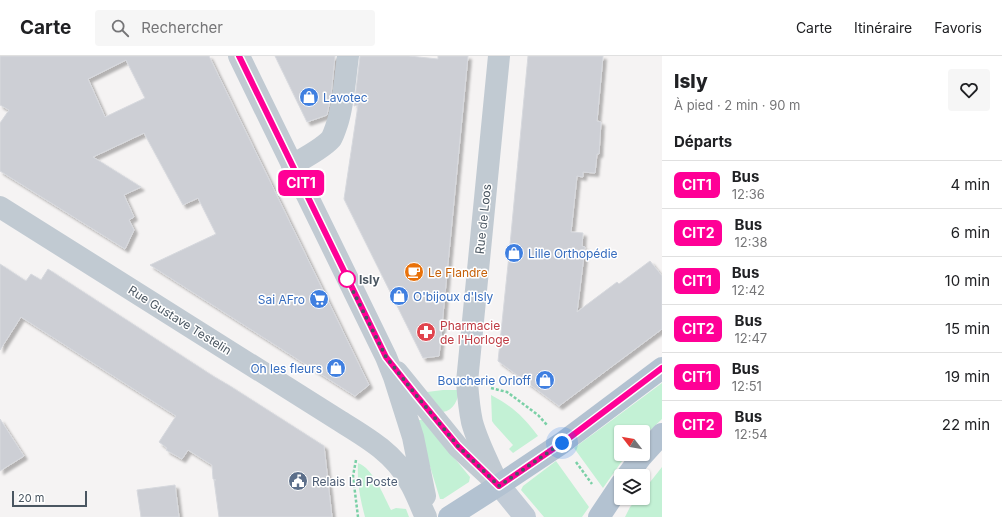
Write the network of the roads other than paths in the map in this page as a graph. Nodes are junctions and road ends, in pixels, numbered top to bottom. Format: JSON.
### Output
{"nodes":[{"id":1,"x":239,"y":56,"type":"edge"},
{"id":2,"x":348,"y":56,"type":"edge"},
{"id":3,"x":499,"y":56,"type":"edge"},
{"id":4,"x":292,"y":165,"type":"junction"},
{"id":5,"x":0,"y":207,"type":"edge"},
{"id":6,"x":386,"y":357,"type":"junction"},
{"id":7,"x":662,"y":368,"type":"edge"},
{"id":8,"x":662,"y":434,"type":"edge"},
{"id":9,"x":632,"y":469,"type":"edge"},
{"id":10,"x":499,"y":486,"type":"junction"},
{"id":11,"x":614,"y":494,"type":"edge"},
{"id":12,"x":603,"y":511,"type":"edge"},
{"id":13,"x":427,"y":517,"type":"edge"},
{"id":14,"x":449,"y":517,"type":"edge"},
{"id":15,"x":525,"y":517,"type":"edge"}],
"edges":[{"from":1,"to":4,"type":"street"},
{"from":2,"to":4,"type":"street"},
{"from":3,"to":10,"type":"street","name":"Rue de Loos"},
{"from":4,"to":6,"type":"street"},
{"from":5,"to":13,"type":"street","name":"Rue Gustave Testelin"},
{"from":6,"to":10,"type":"street"},
{"from":6,"to":13,"type":"street"},
{"from":7,"to":10,"type":"main road"},
{"from":8,"to":9,"type":"main road"},
{"from":10,"to":14,"type":"main road"},
{"from":10,"to":15,"type":"main road"},
{"from":11,"to":12,"type":"main road"}]}
